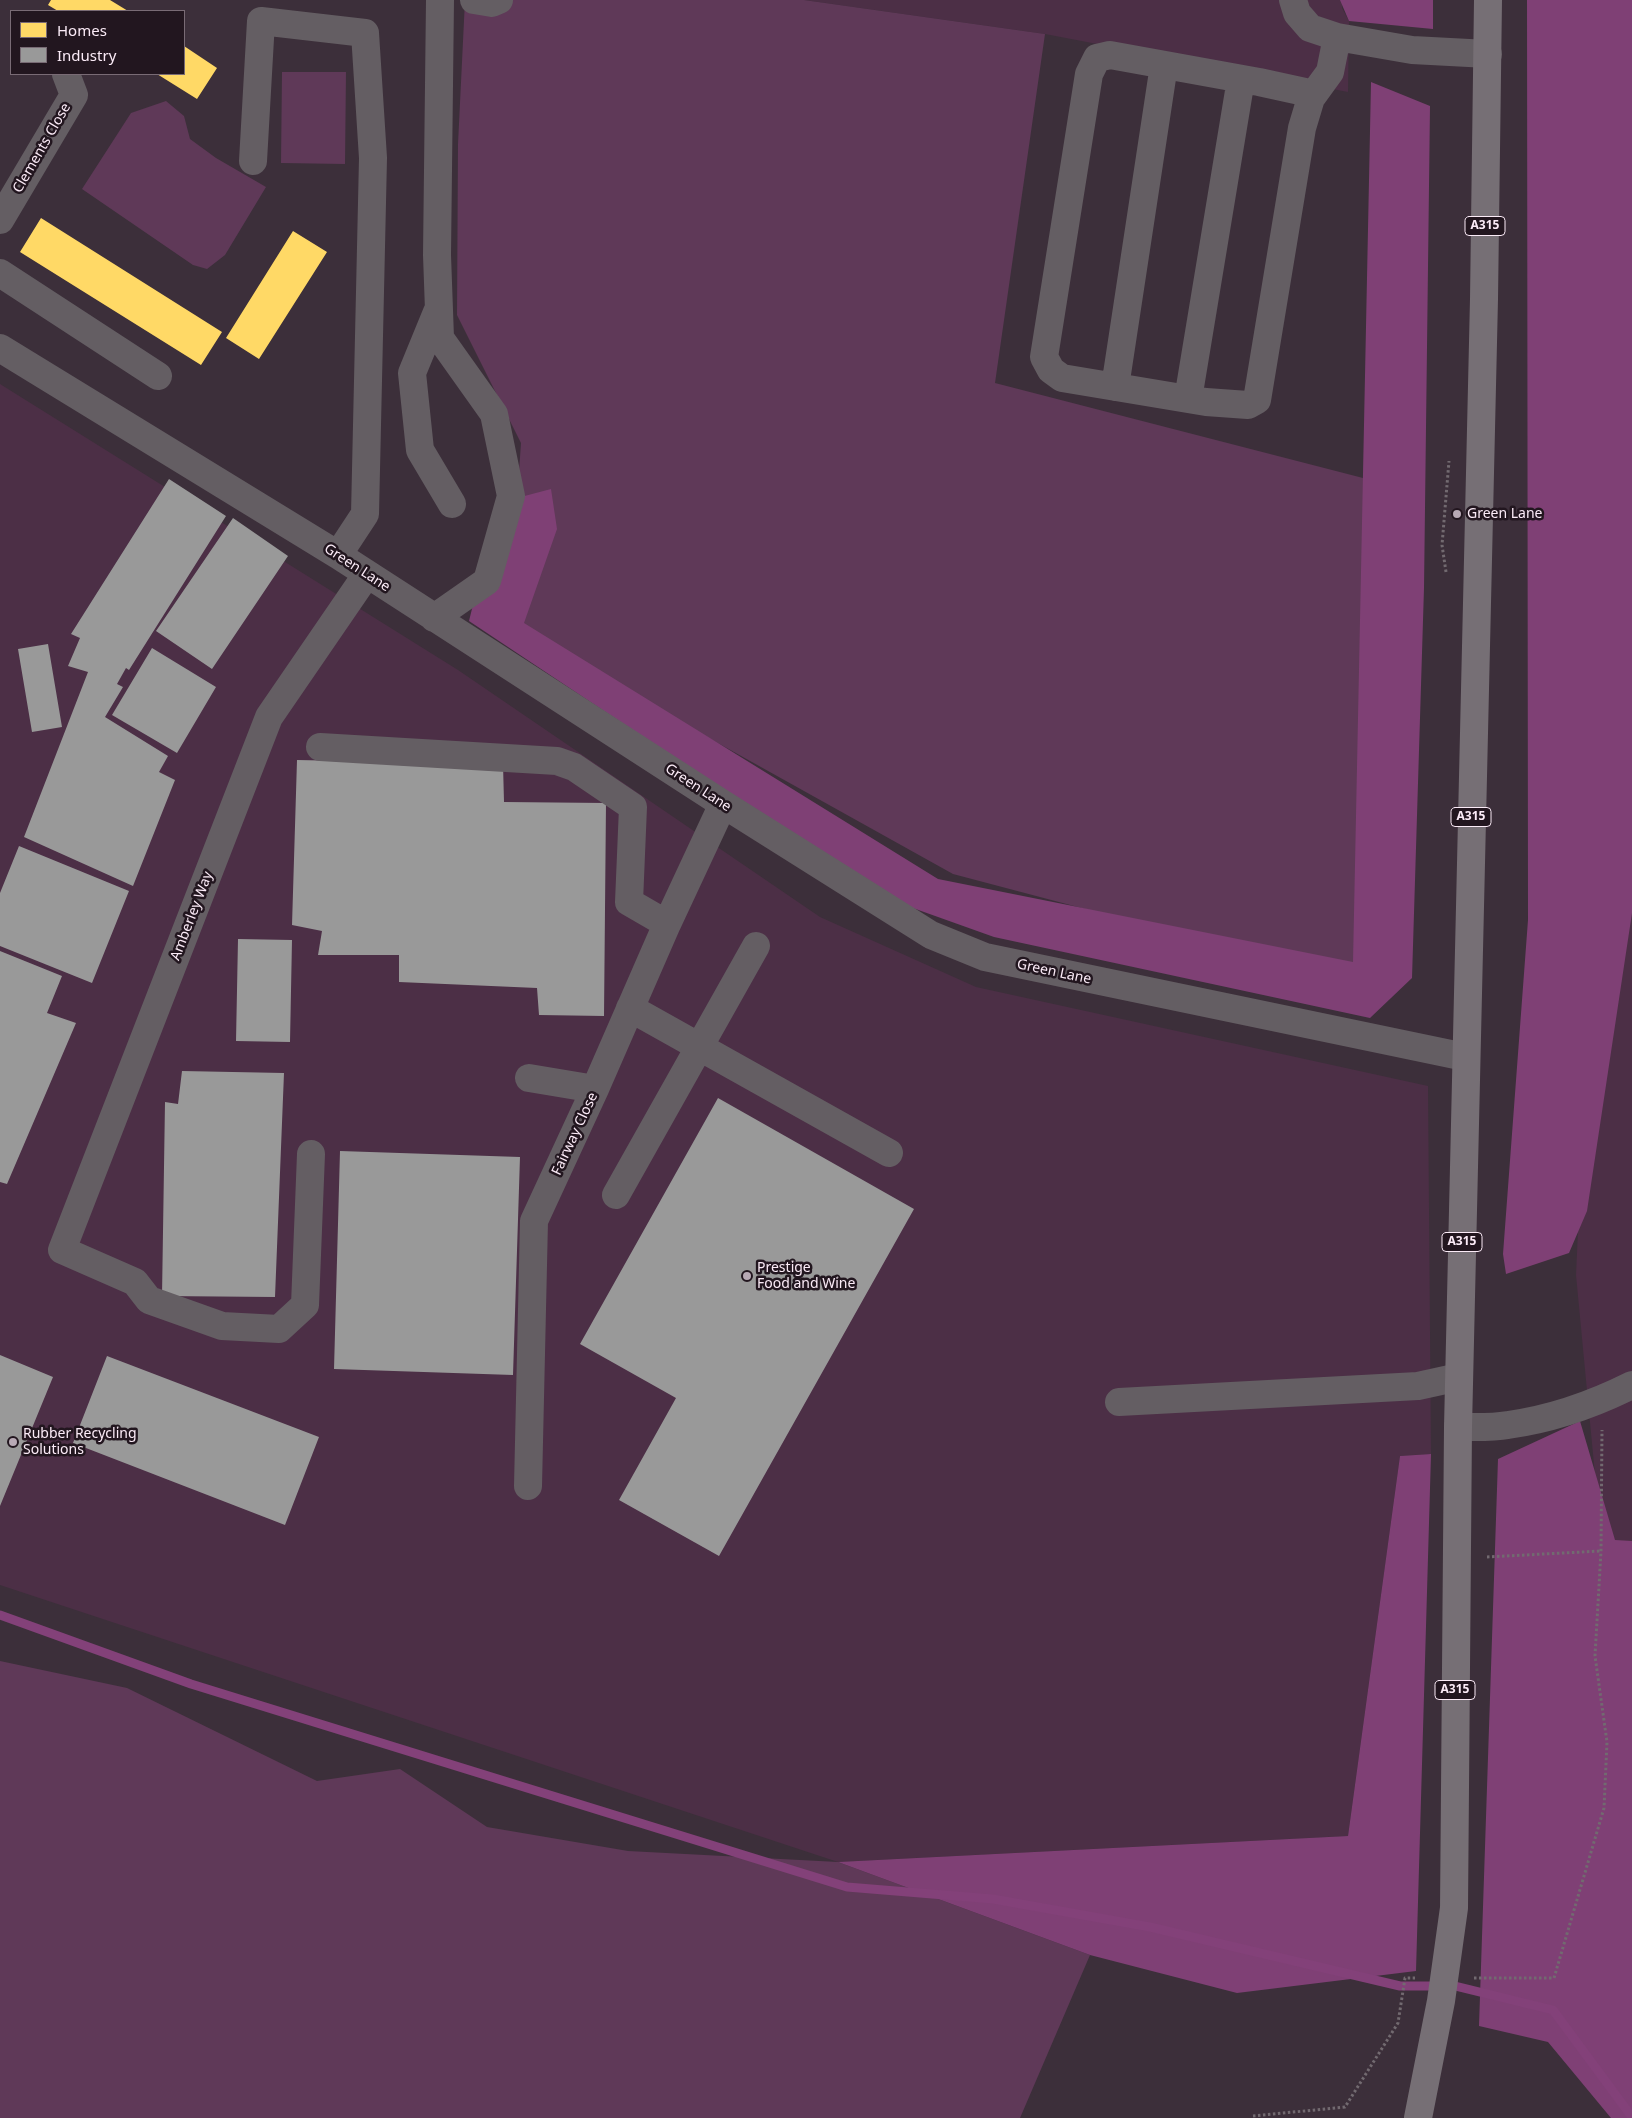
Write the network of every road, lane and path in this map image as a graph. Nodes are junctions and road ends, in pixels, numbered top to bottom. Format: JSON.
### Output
{"nodes":[{"id":1,"x":440,"y":0,"type":"edge"},
{"id":2,"x":474,"y":0,"type":"edge"},
{"id":3,"x":499,"y":0,"type":"edge"},
{"id":4,"x":1292,"y":0,"type":"edge"},
{"id":5,"x":1488,"y":0,"type":"edge"},
{"id":6,"x":1337,"y":37,"type":"junction"},
{"id":7,"x":1488,"y":54,"type":"junction"},
{"id":8,"x":1164,"y":65,"type":"junction"},
{"id":9,"x":66,"y":75,"type":"edge"},
{"id":10,"x":1241,"y":79,"type":"junction"},
{"id":11,"x":1314,"y":94,"type":"junction"},
{"id":12,"x":252,"y":161,"type":"dead end"},
{"id":13,"x":0,"y":220,"type":"edge"},
{"id":14,"x":0,"y":273,"type":"edge"},
{"id":15,"x":439,"y":308,"type":"junction"},
{"id":16,"x":0,"y":348,"type":"edge"},
{"id":17,"x":158,"y":376,"type":"dead end"},
{"id":18,"x":1115,"y":387,"type":"junction"},
{"id":19,"x":1188,"y":399,"type":"junction"},
{"id":20,"x":452,"y":504,"type":"dead end"},
{"id":21,"x":338,"y":555,"type":"junction"},
{"id":22,"x":367,"y":574,"type":"junction"},
{"id":23,"x":434,"y":618,"type":"junction"},
{"id":24,"x":320,"y":747,"type":"dead end"},
{"id":25,"x":723,"y":804,"type":"junction"},
{"id":26,"x":667,"y":924,"type":"junction"},
{"id":27,"x":756,"y":946,"type":"dead end"},
{"id":28,"x":630,"y":1008,"type":"junction"},
{"id":29,"x":700,"y":1046,"type":"junction"},
{"id":30,"x":1465,"y":1056,"type":"junction"},
{"id":31,"x":529,"y":1078,"type":"dead end"},
{"id":32,"x":595,"y":1089,"type":"junction"},
{"id":33,"x":890,"y":1153,"type":"dead end"},
{"id":34,"x":311,"y":1154,"type":"dead end"},
{"id":35,"x":616,"y":1195,"type":"dead end"},
{"id":36,"x":1459,"y":1377,"type":"junction"},
{"id":37,"x":1632,"y":1386,"type":"edge"},
{"id":38,"x":1119,"y":1402,"type":"dead end"},
{"id":39,"x":1594,"y":1403,"type":"junction"},
{"id":40,"x":1458,"y":1427,"type":"junction"},
{"id":41,"x":528,"y":1486,"type":"dead end"},
{"id":42,"x":1601,"y":1551,"type":"junction"},
{"id":43,"x":1456,"y":1557,"type":"junction"},
{"id":44,"x":1405,"y":1978,"type":"dead end"},
{"id":45,"x":1469,"y":1978,"type":"dead end"},
{"id":46,"x":1253,"y":2116,"type":"dead end"},
{"id":47,"x":1418,"y":2118,"type":"edge"}],
"edges":[{"from":1,"to":15,"type":"street"},
{"from":2,"to":3,"type":"street"},
{"from":4,"to":6,"type":"street"},
{"from":5,"to":7,"type":"main road","number":"A315"},
{"from":6,"to":7,"type":"street"},
{"from":6,"to":11,"type":"street"},
{"from":7,"to":30,"type":"main road","number":"A315"},
{"from":8,"to":10,"type":"street"},
{"from":8,"to":18,"type":"street"},
{"from":8,"to":18,"type":"street"},
{"from":9,"to":13,"type":"street","name":"Clements Close"},
{"from":10,"to":11,"type":"street"},
{"from":10,"to":19,"type":"street"},
{"from":11,"to":19,"type":"street"},
{"from":12,"to":21,"type":"street"},
{"from":14,"to":17,"type":"street"},
{"from":15,"to":20,"type":"street"},
{"from":15,"to":23,"type":"street"},
{"from":16,"to":21,"type":"street","name":"Green Lane"},
{"from":18,"to":19,"type":"street"},
{"from":21,"to":22,"type":"street","name":"Green Lane"},
{"from":22,"to":23,"type":"street","name":"Green Lane"},
{"from":22,"to":34,"type":"street","name":"Amberley Way"},
{"from":23,"to":25,"type":"street","name":"Green Lane"},
{"from":24,"to":26,"type":"street"},
{"from":25,"to":26,"type":"street","name":"Fairway Close"},
{"from":25,"to":30,"type":"street","name":"Green Lane"},
{"from":26,"to":28,"type":"street","name":"Fairway Close"},
{"from":27,"to":29,"type":"street"},
{"from":28,"to":29,"type":"street"},
{"from":28,"to":32,"type":"street","name":"Fairway Close"},
{"from":29,"to":33,"type":"street"},
{"from":29,"to":35,"type":"street"},
{"from":30,"to":36,"type":"main road","number":"A315"},
{"from":31,"to":32,"type":"street"},
{"from":32,"to":41,"type":"street","name":"Fairway Close"},
{"from":36,"to":38,"type":"street"},
{"from":36,"to":40,"type":"main road","number":"A315"},
{"from":37,"to":39,"type":"street"},
{"from":39,"to":40,"type":"street"},
{"from":39,"to":42,"type":"path"},
{"from":40,"to":43,"type":"main road","number":"A315"},
{"from":42,"to":43,"type":"path"},
{"from":42,"to":45,"type":"path"},
{"from":43,"to":47,"type":"main road","number":"A315"},
{"from":44,"to":46,"type":"path"}]}
